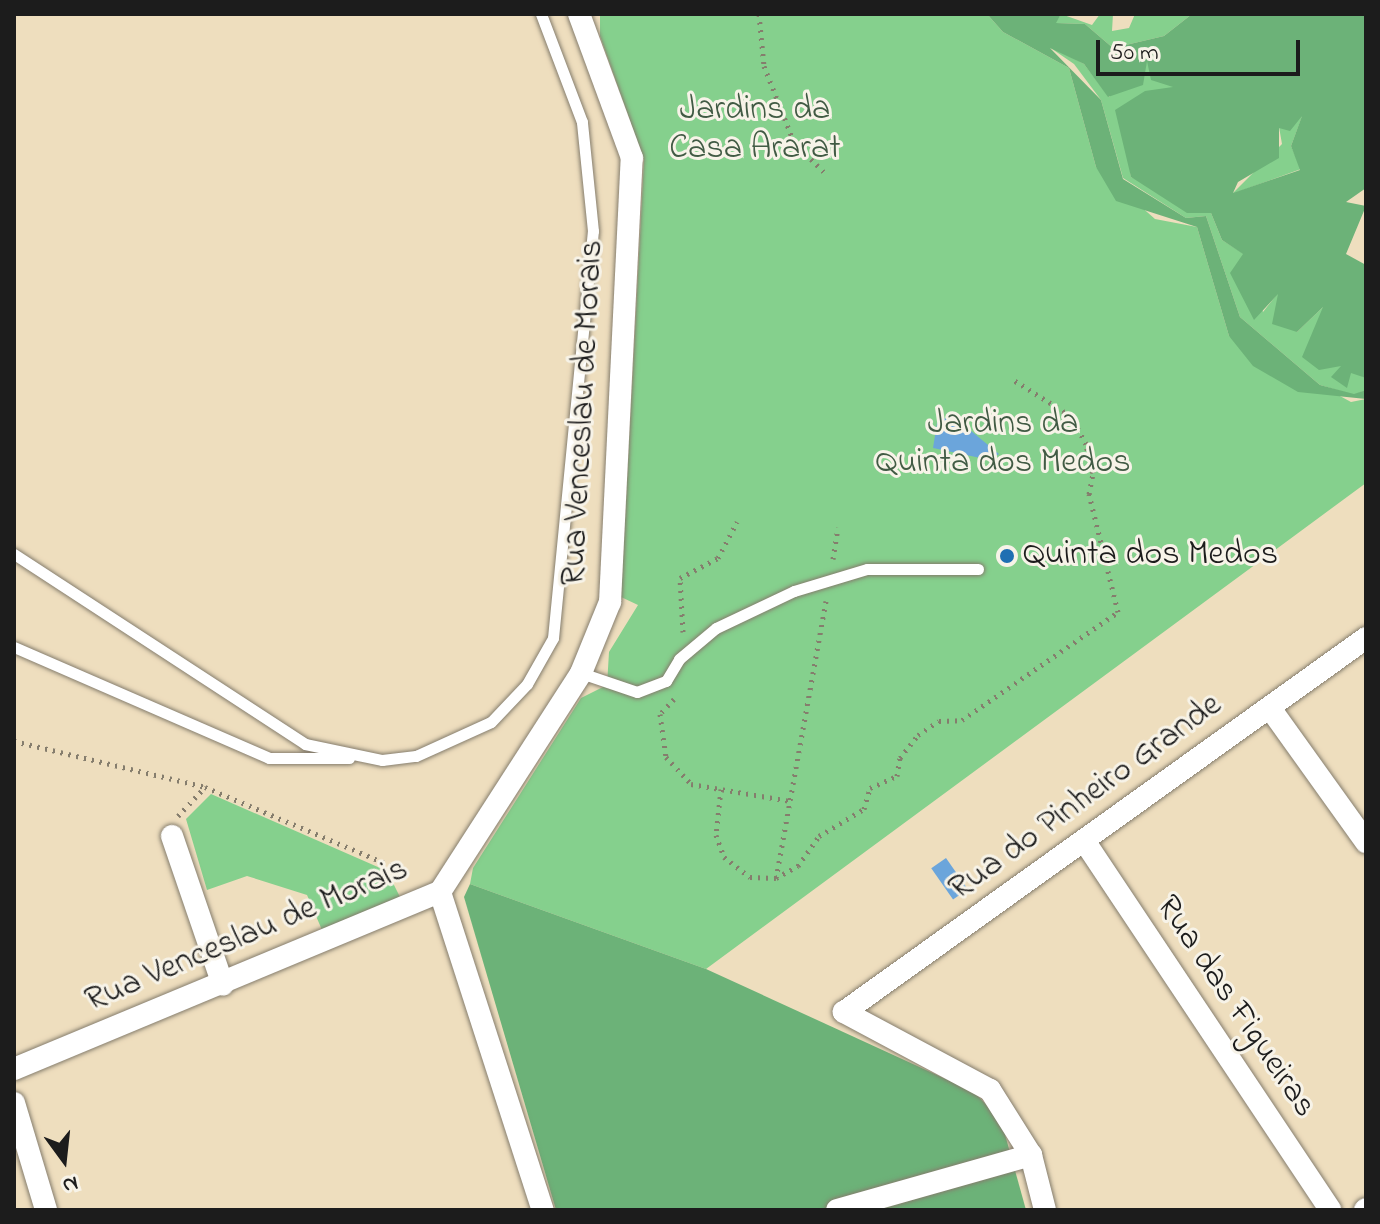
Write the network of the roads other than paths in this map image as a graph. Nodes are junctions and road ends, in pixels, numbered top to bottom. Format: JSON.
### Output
{"nodes":[{"id":1,"x":541,"y":14,"type":"edge"},
{"id":2,"x":579,"y":14,"type":"edge"},
{"id":3,"x":14,"y":554,"type":"edge"},
{"id":4,"x":978,"y":569,"type":"dead end"},
{"id":5,"x":1366,"y":638,"type":"edge"},
{"id":6,"x":14,"y":647,"type":"edge"},
{"id":7,"x":581,"y":673,"type":"junction"},
{"id":8,"x":1270,"y":708,"type":"junction"},
{"id":9,"x":353,"y":757,"type":"junction"},
{"id":10,"x":172,"y":836,"type":"road end"},
{"id":11,"x":1085,"y":842,"type":"junction"},
{"id":12,"x":1366,"y":842,"type":"edge"},
{"id":13,"x":431,"y":896,"type":"junction"},
{"id":14,"x":223,"y":985,"type":"junction"},
{"id":15,"x":14,"y":1069,"type":"edge"},
{"id":16,"x":14,"y":1103,"type":"edge"},
{"id":17,"x":1031,"y":1155,"type":"junction"},
{"id":18,"x":46,"y":1210,"type":"edge"},
{"id":19,"x":543,"y":1210,"type":"edge"},
{"id":20,"x":837,"y":1210,"type":"edge"},
{"id":21,"x":1045,"y":1210,"type":"edge"},
{"id":22,"x":1330,"y":1210,"type":"edge"}],
"edges":[{"from":1,"to":9,"type":"lane"},
{"from":2,"to":7,"type":"street","name":"Rua Venceslau de Morais"},
{"from":3,"to":9,"type":"lane"},
{"from":4,"to":7,"type":"lane"},
{"from":5,"to":8,"type":"street","name":"Rua do Pinheiro Grande"},
{"from":6,"to":9,"type":"lane"},
{"from":7,"to":13,"type":"street","name":"Rua Venceslau de Morais"},
{"from":8,"to":11,"type":"street","name":"Rua do Pinheiro Grande"},
{"from":8,"to":12,"type":"street"},
{"from":10,"to":14,"type":"street"},
{"from":11,"to":17,"type":"street","name":"Rua do Pinheiro Grande"},
{"from":11,"to":22,"type":"street","name":"Rua das Figueiras"},
{"from":13,"to":14,"type":"street","name":"Rua Venceslau de Morais"},
{"from":13,"to":19,"type":"street"},
{"from":14,"to":15,"type":"street","name":"Rua Venceslau de Morais"},
{"from":16,"to":18,"type":"street"},
{"from":17,"to":20,"type":"street"},
{"from":17,"to":21,"type":"street"}]}
